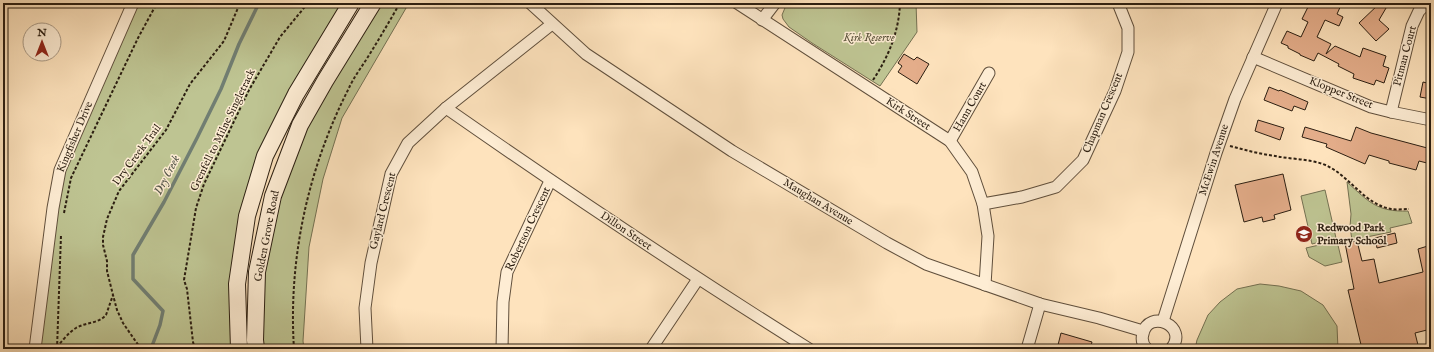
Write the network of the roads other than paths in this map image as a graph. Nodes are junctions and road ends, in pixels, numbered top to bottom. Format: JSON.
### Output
{"nodes":[{"id":1,"x":133,"y":3,"type":"edge"},
{"id":2,"x":351,"y":3,"type":"edge"},
{"id":3,"x":373,"y":3,"type":"edge"},
{"id":4,"x":530,"y":3,"type":"edge"},
{"id":5,"x":737,"y":3,"type":"edge"},
{"id":6,"x":775,"y":3,"type":"edge"},
{"id":7,"x":1118,"y":3,"type":"edge"},
{"id":8,"x":1277,"y":3,"type":"edge"},
{"id":9,"x":1427,"y":3,"type":"edge"},
{"id":10,"x":762,"y":20,"type":"junction"},
{"id":11,"x":552,"y":24,"type":"junction"},
{"id":12,"x":1253,"y":57,"type":"junction"},
{"id":13,"x":989,"y":73,"type":"dead end"},
{"id":14,"x":446,"y":108,"type":"junction"},
{"id":15,"x":1391,"y":112,"type":"junction"},
{"id":16,"x":1431,"y":120,"type":"edge"},
{"id":17,"x":950,"y":141,"type":"junction"},
{"id":18,"x":550,"y":181,"type":"junction"},
{"id":19,"x":983,"y":204,"type":"junction"},
{"id":20,"x":698,"y":279,"type":"junction"},
{"id":21,"x":985,"y":285,"type":"junction"},
{"id":22,"x":1040,"y":304,"type":"junction"},
{"id":23,"x":1163,"y":321,"type":"junction"},
{"id":24,"x":1143,"y":331,"type":"junction"},
{"id":25,"x":35,"y":349,"type":"edge"},
{"id":26,"x":239,"y":349,"type":"edge"},
{"id":27,"x":256,"y":349,"type":"edge"},
{"id":28,"x":367,"y":349,"type":"edge"},
{"id":29,"x":502,"y":349,"type":"edge"},
{"id":30,"x":651,"y":349,"type":"edge"},
{"id":31,"x":809,"y":349,"type":"edge"},
{"id":32,"x":1027,"y":349,"type":"edge"},
{"id":33,"x":1147,"y":349,"type":"edge"},
{"id":34,"x":1171,"y":349,"type":"edge"}],
"edges":[{"from":1,"to":25,"type":"street","name":"Kingfisher Drive"},
{"from":2,"to":26,"type":"main road","name":"Golden Grove Road"},
{"from":3,"to":27,"type":"main road","name":"Golden Grove Road"},
{"from":4,"to":11,"type":"street","name":"Maughan Avenue"},
{"from":5,"to":10,"type":"street","name":"Kirk Street"},
{"from":6,"to":10,"type":"street"},
{"from":7,"to":19,"type":"street","name":"Chapman Crescent"},
{"from":8,"to":12,"type":"street","name":"McEwin Avenue"},
{"from":9,"to":15,"type":"street","name":"Pitman Court"},
{"from":10,"to":17,"type":"street","name":"Kirk Street"},
{"from":11,"to":14,"type":"street","name":"Gaylard Crescent"},
{"from":11,"to":21,"type":"street","name":"Maughan Avenue"},
{"from":12,"to":15,"type":"street","name":"Klopper Street"},
{"from":12,"to":23,"type":"street","name":"McEwin Avenue"},
{"from":13,"to":17,"type":"street","name":"Hann Court"},
{"from":14,"to":18,"type":"street","name":"Dillon Street"},
{"from":14,"to":28,"type":"street","name":"Gaylard Crescent"},
{"from":15,"to":16,"type":"street","name":"Klopper Street"},
{"from":17,"to":19,"type":"street","name":"Kirk Street"},
{"from":18,"to":20,"type":"street","name":"Dillon Street"},
{"from":18,"to":29,"type":"street","name":"Robertson Crescent"},
{"from":19,"to":21,"type":"street","name":"Kirk Street"},
{"from":20,"to":30,"type":"street"},
{"from":20,"to":31,"type":"street","name":"Dillon Street"},
{"from":21,"to":22,"type":"street","name":"Maughan Avenue"},
{"from":22,"to":24,"type":"street","name":"Maughan Avenue"},
{"from":22,"to":32,"type":"street"},
{"from":23,"to":24,"type":"street"},
{"from":23,"to":34,"type":"street"},
{"from":24,"to":33,"type":"street"}]}
